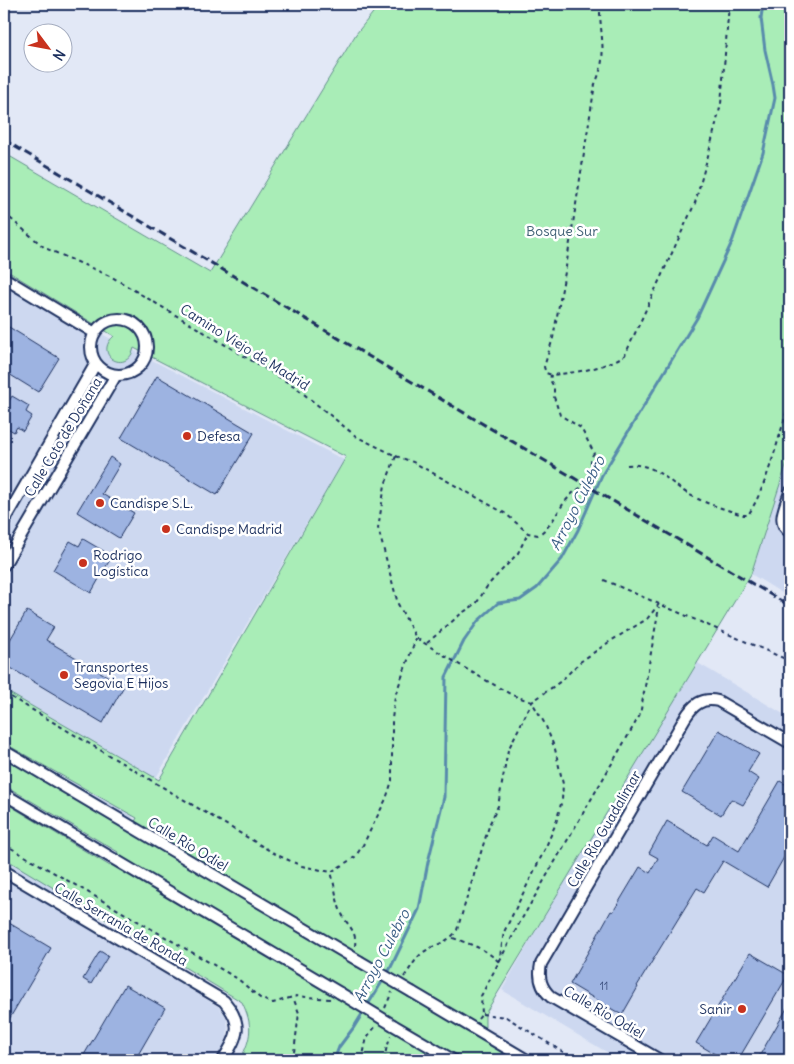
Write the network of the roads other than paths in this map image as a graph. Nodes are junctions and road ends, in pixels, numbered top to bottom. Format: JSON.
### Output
{"nodes":[{"id":1,"x":4,"y":278,"type":"edge"},
{"id":2,"x":95,"y":333,"type":"junction"},
{"id":3,"x":96,"y":364,"type":"junction"},
{"id":4,"x":116,"y":375,"type":"junction"},
{"id":5,"x":790,"y":492,"type":"edge"},
{"id":6,"x":4,"y":522,"type":"edge"},
{"id":7,"x":790,"y":532,"type":"edge"},
{"id":8,"x":4,"y":565,"type":"edge"},
{"id":9,"x":790,"y":743,"type":"edge"},
{"id":10,"x":4,"y":751,"type":"edge"},
{"id":11,"x":4,"y":794,"type":"edge"},
{"id":12,"x":4,"y":871,"type":"edge"},
{"id":13,"x":540,"y":982,"type":"joint"},
{"id":14,"x":223,"y":1060,"type":"edge"},
{"id":15,"x":454,"y":1060,"type":"edge"},
{"id":16,"x":527,"y":1060,"type":"edge"},
{"id":17,"x":660,"y":1060,"type":"edge"}],
"edges":[{"from":1,"to":2,"type":"street"},
{"from":2,"to":3,"type":"street"},
{"from":2,"to":4,"type":"street"},
{"from":3,"to":4,"type":"street"},
{"from":3,"to":6,"type":"street","name":"Calle Coto de Doñana"},
{"from":4,"to":8,"type":"street","name":"Calle Coto de Doñana"},
{"from":5,"to":7,"type":"street"},
{"from":9,"to":13,"type":"street","name":"Calle Río Guadalimar"},
{"from":10,"to":16,"type":"street","name":"Calle Río Odiel","bridge":true},
{"from":11,"to":15,"type":"street","bridge":true},
{"from":12,"to":14,"type":"street","name":"Calle Serranía de Ronda"},
{"from":13,"to":17,"type":"street","name":"Calle Río Odiel"}]}
